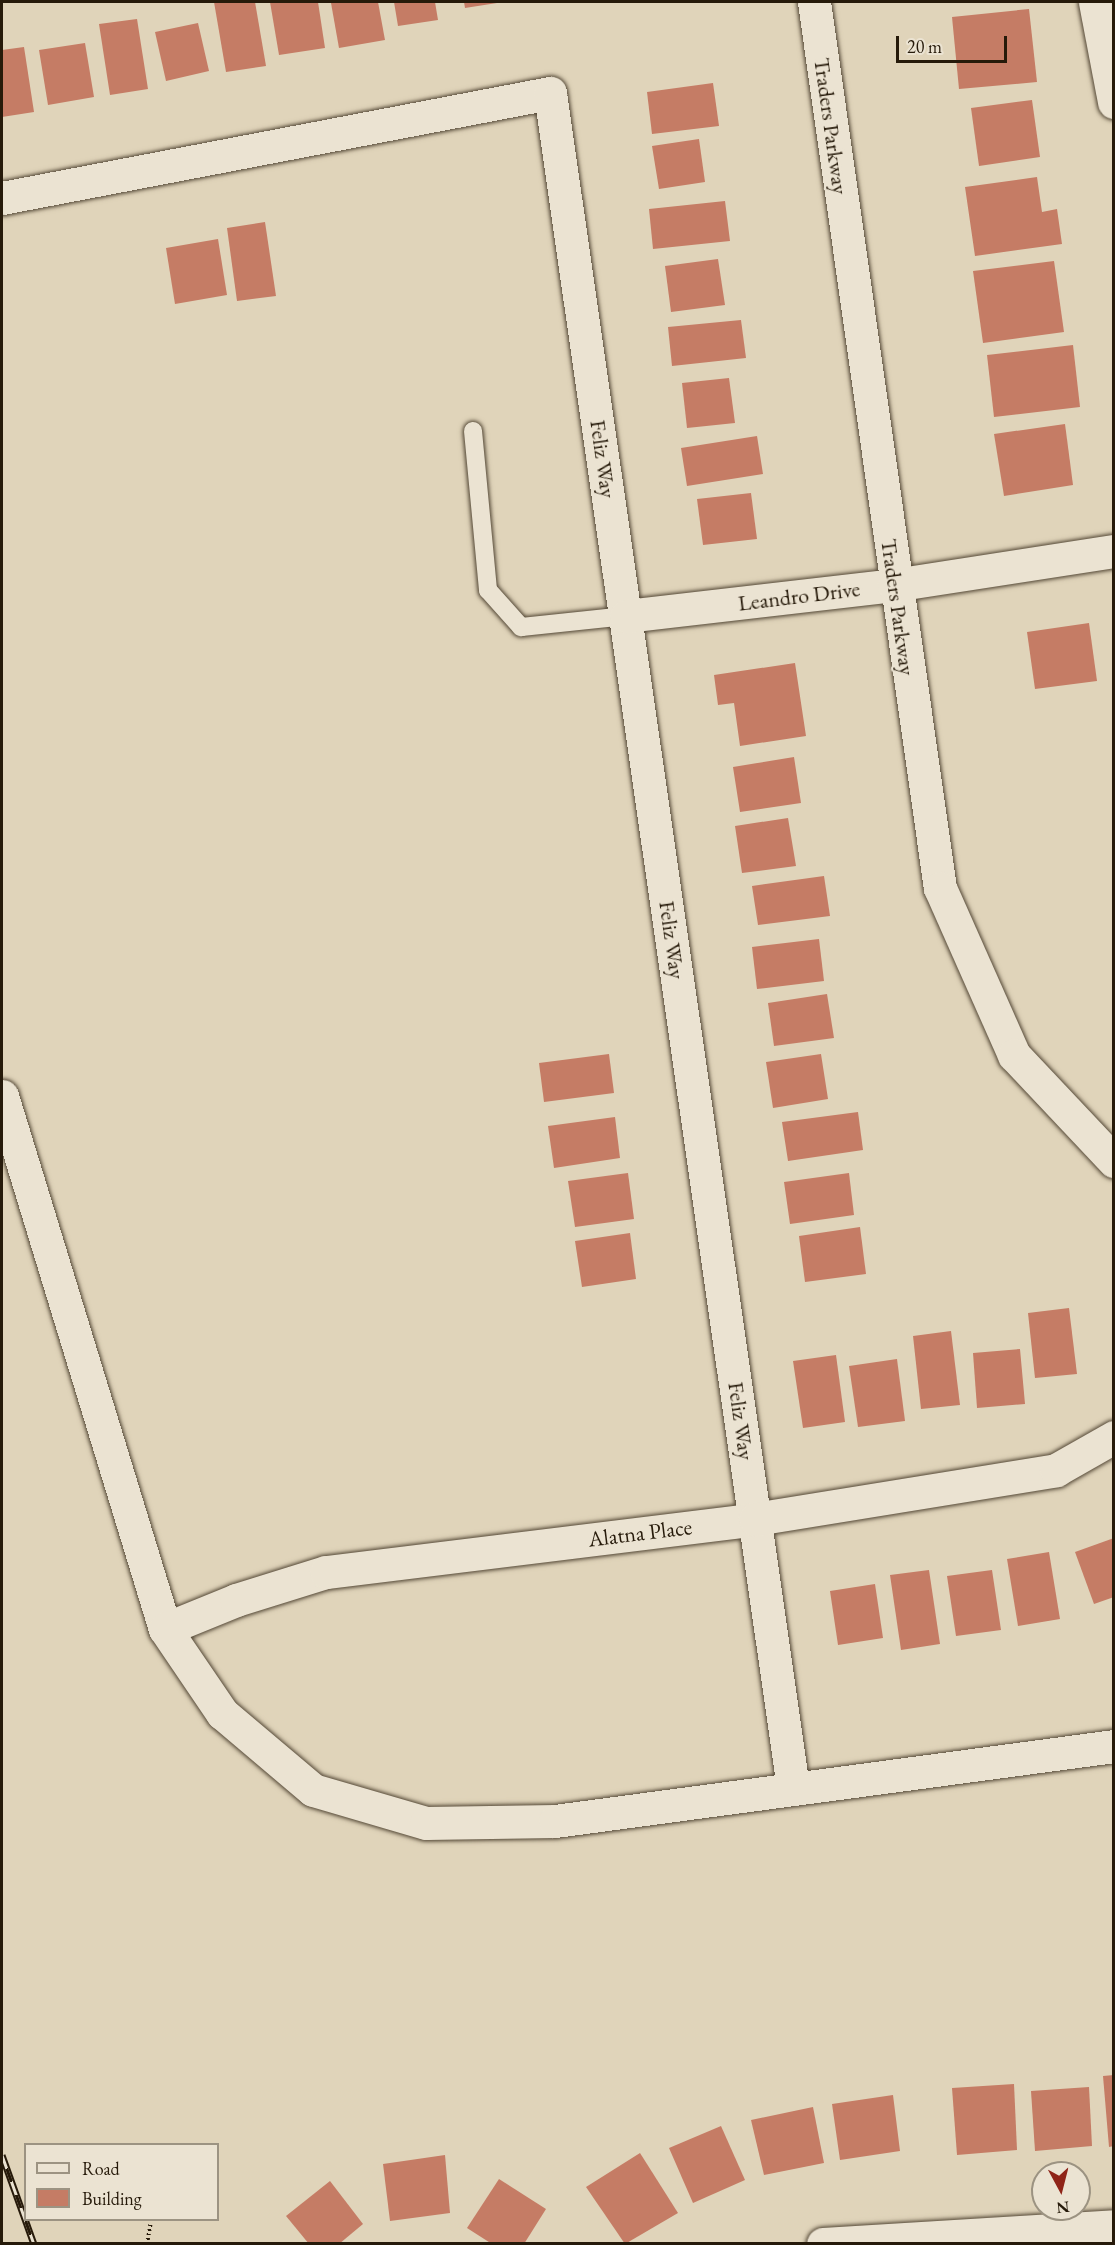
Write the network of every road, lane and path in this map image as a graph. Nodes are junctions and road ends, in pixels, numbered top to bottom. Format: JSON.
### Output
{"nodes":[{"id":1,"x":814,"y":2,"type":"edge"},
{"id":2,"x":1095,"y":2,"type":"edge"},
{"id":3,"x":1113,"y":102,"type":"edge"},
{"id":4,"x":2,"y":198,"type":"edge"},
{"id":5,"x":473,"y":431,"type":"dead end"},
{"id":6,"x":1113,"y":551,"type":"edge"},
{"id":7,"x":894,"y":585,"type":"junction"},
{"id":8,"x":626,"y":616,"type":"junction"},
{"id":9,"x":2,"y":1096,"type":"edge"},
{"id":10,"x":1113,"y":1161,"type":"edge"},
{"id":11,"x":1113,"y":1437,"type":"edge"},
{"id":12,"x":755,"y":1519,"type":"junction"},
{"id":13,"x":165,"y":1629,"type":"junction"},
{"id":14,"x":1113,"y":1746,"type":"edge"},
{"id":15,"x":793,"y":1788,"type":"junction"},
{"id":16,"x":151,"y":2222,"type":"dead end"},
{"id":17,"x":1113,"y":2226,"type":"edge"},
{"id":18,"x":147,"y":2244,"type":"edge"},
{"id":19,"x":823,"y":2244,"type":"edge"}],
"edges":[{"from":1,"to":7,"type":"street","name":"Traders Parkway"},
{"from":2,"to":3,"type":"street"},
{"from":4,"to":8,"type":"street","name":"Feliz Way"},
{"from":5,"to":8,"type":"lane"},
{"from":6,"to":7,"type":"street","name":"Leandro Drive"},
{"from":7,"to":8,"type":"street","name":"Leandro Drive"},
{"from":7,"to":10,"type":"street","name":"Traders Parkway"},
{"from":8,"to":12,"type":"street","name":"Feliz Way"},
{"from":9,"to":13,"type":"street"},
{"from":11,"to":12,"type":"street","name":"Alatna Place"},
{"from":12,"to":13,"type":"street","name":"Alatna Place"},
{"from":12,"to":15,"type":"street","name":"Feliz Way"},
{"from":13,"to":15,"type":"street"},
{"from":14,"to":15,"type":"street"},
{"from":16,"to":18,"type":"path"},
{"from":17,"to":19,"type":"street"}]}
